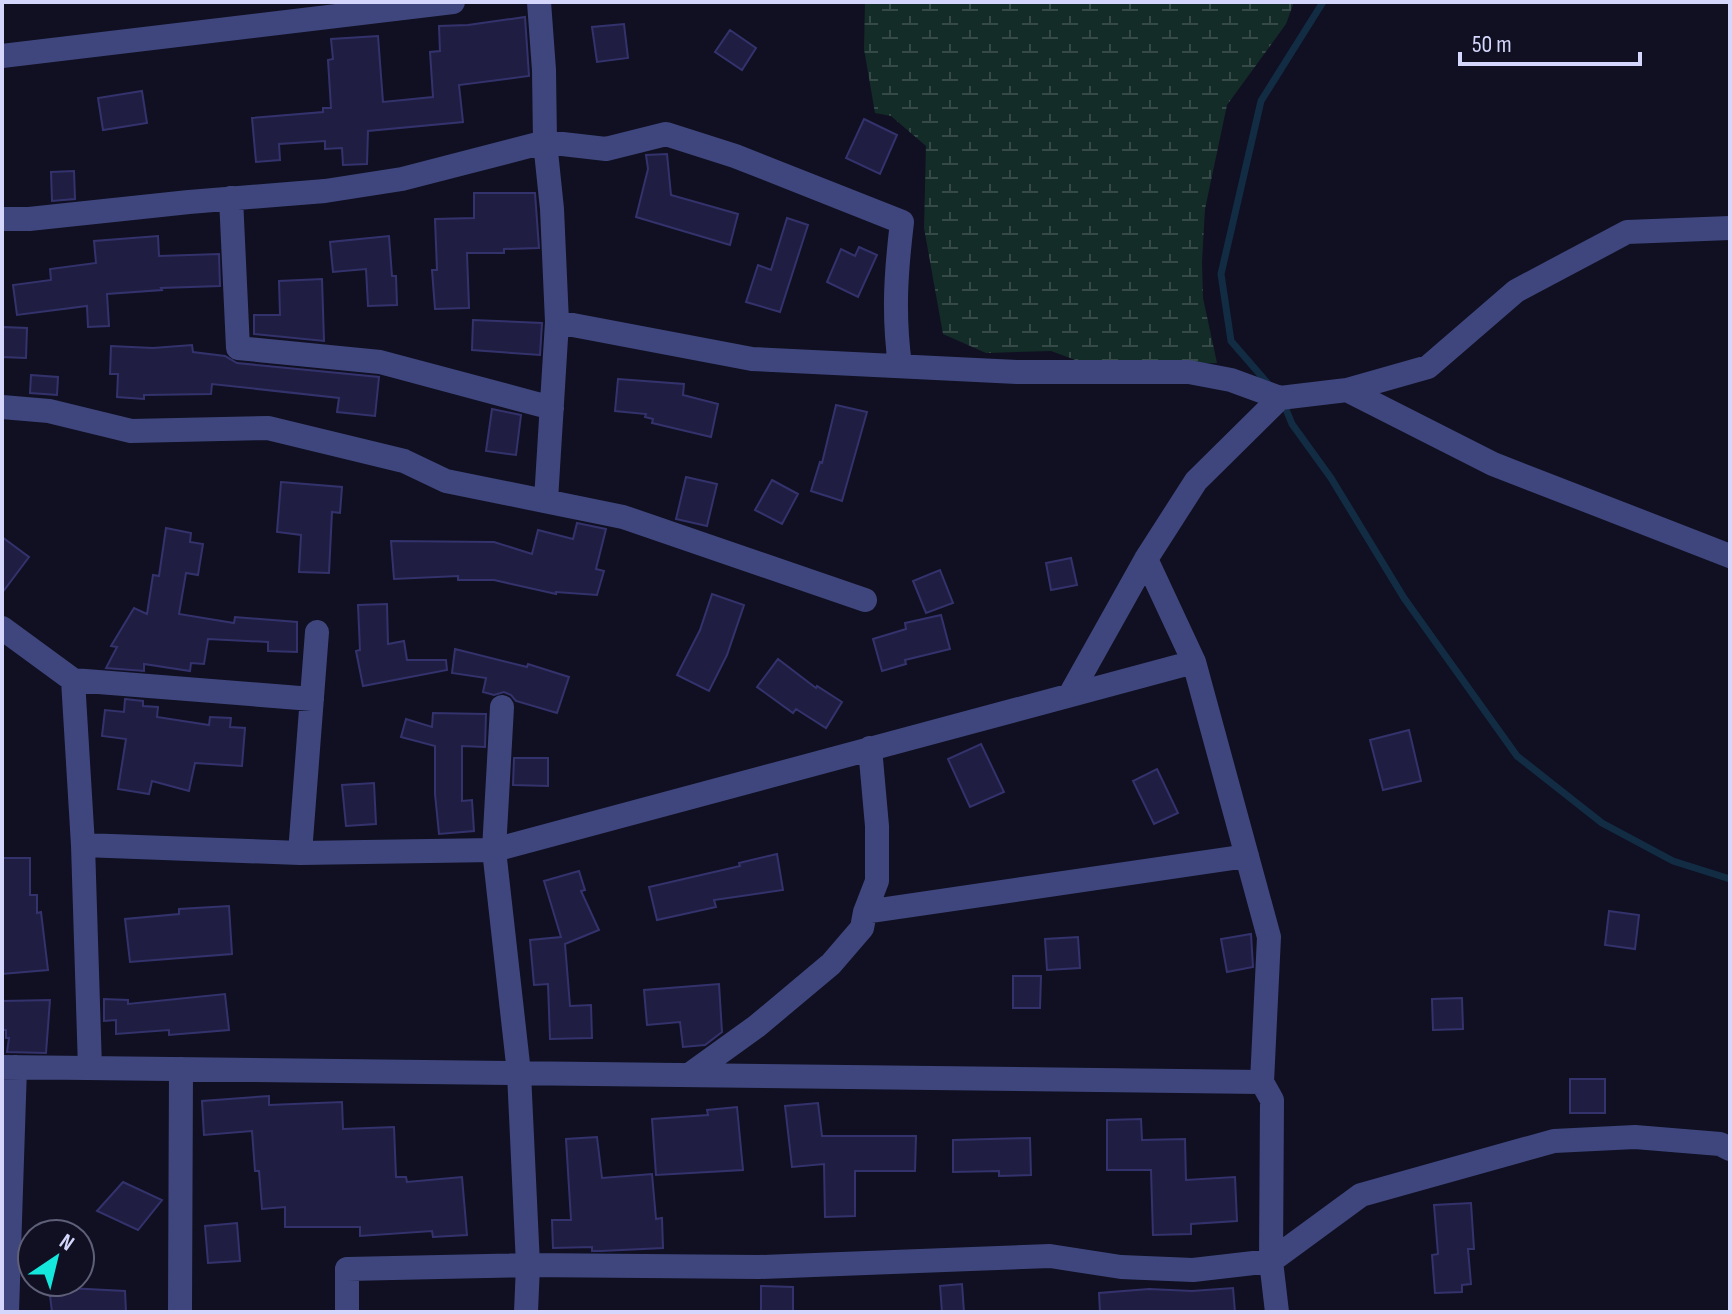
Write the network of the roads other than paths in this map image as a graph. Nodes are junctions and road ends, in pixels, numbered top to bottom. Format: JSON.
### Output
{"nodes":[{"id":1,"x":453,"y":2,"type":"edge"},
{"id":2,"x":539,"y":2,"type":"edge"},
{"id":3,"x":2,"y":56,"type":"edge"},
{"id":4,"x":545,"y":142,"type":"junction"},
{"id":5,"x":231,"y":198,"type":"junction"},
{"id":6,"x":2,"y":219,"type":"edge"},
{"id":7,"x":1730,"y":228,"type":"edge"},
{"id":8,"x":557,"y":322,"type":"junction"},
{"id":9,"x":900,"y":365,"type":"junction"},
{"id":10,"x":1347,"y":390,"type":"junction"},
{"id":11,"x":1280,"y":398,"type":"junction"},
{"id":12,"x":2,"y":407,"type":"edge"},
{"id":13,"x":552,"y":408,"type":"junction"},
{"id":14,"x":546,"y":500,"type":"junction"},
{"id":15,"x":1730,"y":556,"type":"edge"},
{"id":16,"x":1146,"y":559,"type":"junction"},
{"id":17,"x":865,"y":600,"type":"dead end"},
{"id":18,"x":2,"y":628,"type":"edge"},
{"id":19,"x":317,"y":632,"type":"dead end"},
{"id":20,"x":1194,"y":662,"type":"junction"},
{"id":21,"x":73,"y":680,"type":"junction"},
{"id":22,"x":1071,"y":693,"type":"junction"},
{"id":23,"x":312,"y":699,"type":"junction"},
{"id":24,"x":502,"y":707,"type":"dead end"},
{"id":25,"x":870,"y":748,"type":"junction"},
{"id":26,"x":83,"y":845,"type":"junction"},
{"id":27,"x":494,"y":850,"type":"junction"},
{"id":28,"x":300,"y":853,"type":"junction"},
{"id":29,"x":1247,"y":856,"type":"junction"},
{"id":30,"x":865,"y":912,"type":"junction"},
{"id":31,"x":9,"y":1067,"type":"edge"},
{"id":32,"x":90,"y":1068,"type":"junction"},
{"id":33,"x":181,"y":1069,"type":"junction"},
{"id":34,"x":519,"y":1073,"type":"junction"},
{"id":35,"x":689,"y":1075,"type":"junction"},
{"id":36,"x":1262,"y":1082,"type":"junction"},
{"id":37,"x":1730,"y":1149,"type":"edge"},
{"id":38,"x":1271,"y":1261,"type":"junction"},
{"id":39,"x":528,"y":1265,"type":"junction"},
{"id":40,"x":7,"y":1312,"type":"edge"},
{"id":41,"x":180,"y":1312,"type":"edge"},
{"id":42,"x":347,"y":1312,"type":"edge"},
{"id":43,"x":526,"y":1312,"type":"edge"},
{"id":44,"x":1277,"y":1312,"type":"edge"}],
"edges":[{"from":1,"to":3,"type":"street"},
{"from":2,"to":4,"type":"street"},
{"from":4,"to":5,"type":"street"},
{"from":4,"to":8,"type":"street"},
{"from":4,"to":9,"type":"street"},
{"from":5,"to":6,"type":"street"},
{"from":5,"to":13,"type":"street"},
{"from":7,"to":10,"type":"street"},
{"from":8,"to":9,"type":"street"},
{"from":8,"to":13,"type":"street"},
{"from":9,"to":11,"type":"street"},
{"from":10,"to":11,"type":"street"},
{"from":10,"to":15,"type":"street"},
{"from":11,"to":16,"type":"street"},
{"from":12,"to":14,"type":"street"},
{"from":13,"to":14,"type":"street"},
{"from":14,"to":17,"type":"street"},
{"from":16,"to":20,"type":"street"},
{"from":16,"to":22,"type":"street"},
{"from":18,"to":21,"type":"street"},
{"from":19,"to":23,"type":"street"},
{"from":20,"to":22,"type":"street"},
{"from":20,"to":29,"type":"street"},
{"from":21,"to":23,"type":"street"},
{"from":21,"to":26,"type":"street"},
{"from":22,"to":25,"type":"street"},
{"from":23,"to":28,"type":"street"},
{"from":24,"to":27,"type":"street"},
{"from":25,"to":27,"type":"street"},
{"from":25,"to":30,"type":"street"},
{"from":26,"to":28,"type":"street"},
{"from":26,"to":32,"type":"street"},
{"from":27,"to":28,"type":"street"},
{"from":27,"to":34,"type":"street"},
{"from":29,"to":30,"type":"street"},
{"from":29,"to":36,"type":"street"},
{"from":30,"to":35,"type":"street"},
{"from":31,"to":32,"type":"street"},
{"from":31,"to":40,"type":"street"},
{"from":32,"to":33,"type":"street"},
{"from":33,"to":34,"type":"street"},
{"from":33,"to":41,"type":"street"},
{"from":34,"to":35,"type":"street"},
{"from":34,"to":39,"type":"street"},
{"from":35,"to":36,"type":"street"},
{"from":36,"to":38,"type":"street"},
{"from":37,"to":38,"type":"street"},
{"from":38,"to":39,"type":"street"},
{"from":38,"to":44,"type":"street"},
{"from":39,"to":42,"type":"street"},
{"from":39,"to":43,"type":"street"}]}
